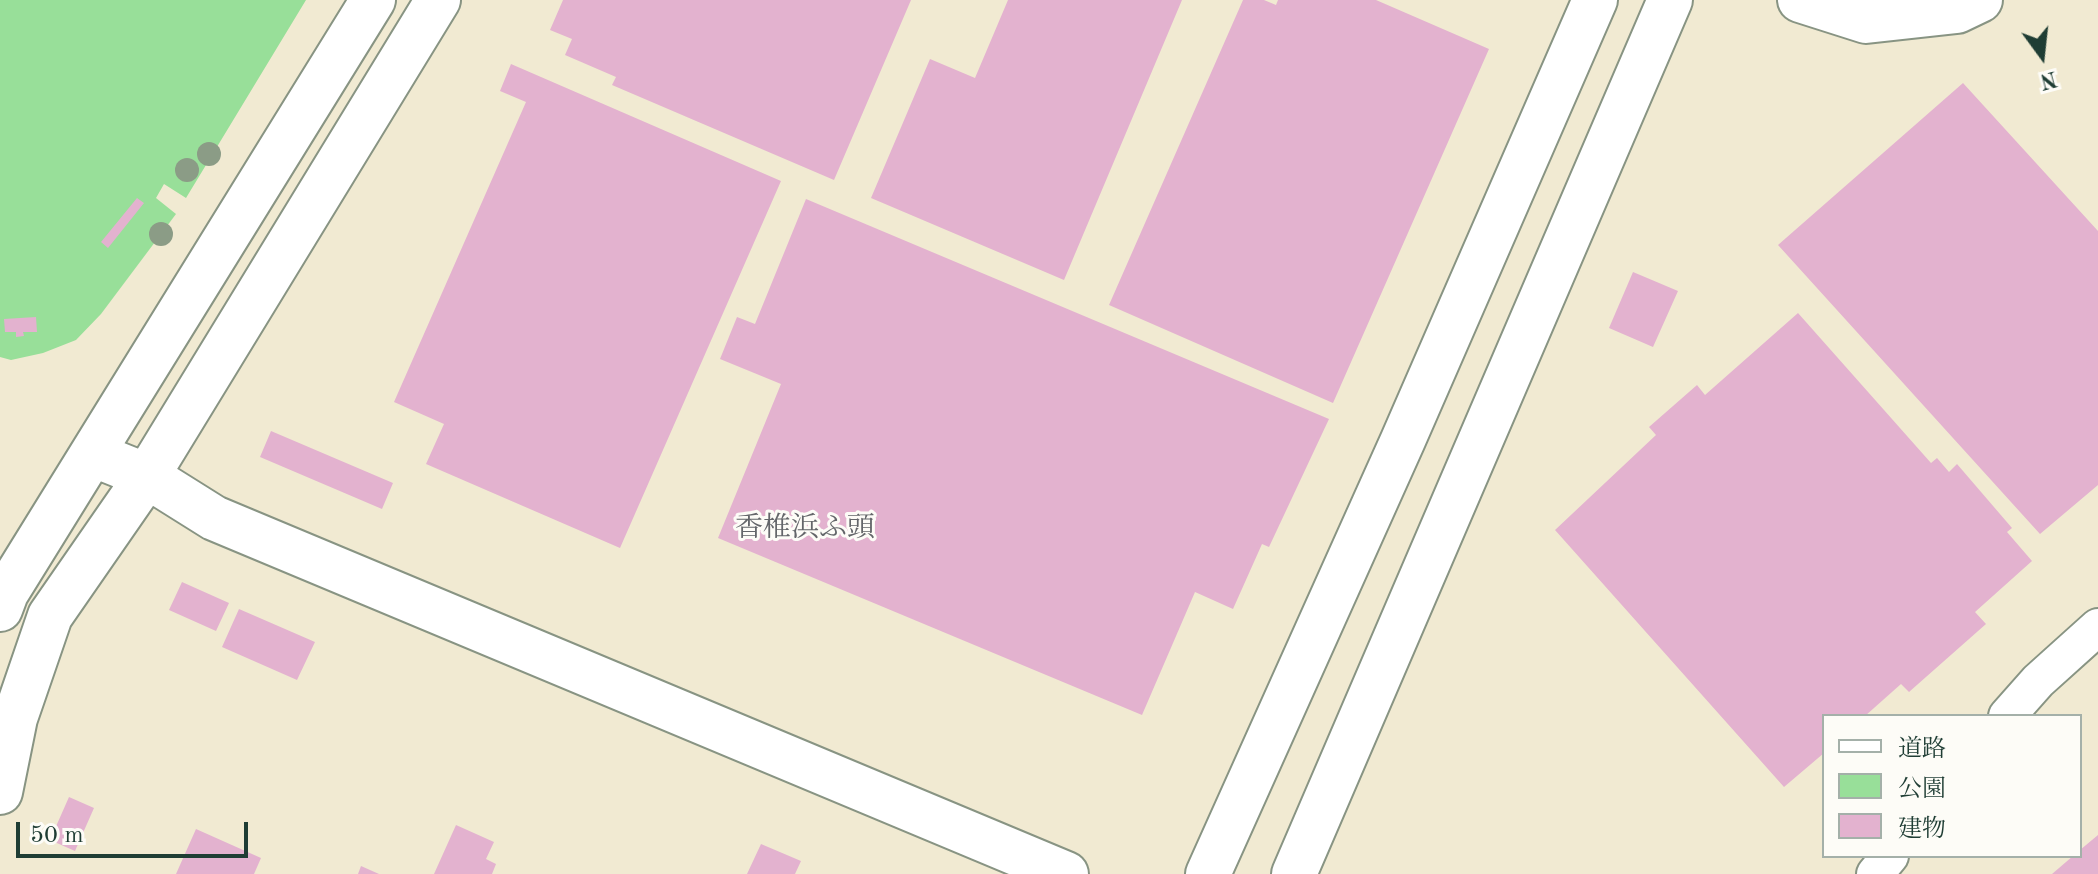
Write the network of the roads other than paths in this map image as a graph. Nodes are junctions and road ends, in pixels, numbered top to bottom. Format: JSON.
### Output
{"nodes":[{"id":1,"x":373,"y":0,"type":"edge"},
{"id":2,"x":438,"y":0,"type":"edge"},
{"id":3,"x":1595,"y":0,"type":"edge"},
{"id":4,"x":1670,"y":0,"type":"edge"},
{"id":5,"x":1800,"y":0,"type":"edge"},
{"id":6,"x":1980,"y":0,"type":"edge"},
{"id":7,"x":92,"y":454,"type":"junction"},
{"id":8,"x":147,"y":476,"type":"junction"},
{"id":9,"x":0,"y":609,"type":"edge"},
{"id":10,"x":2098,"y":627,"type":"edge"},
{"id":11,"x":2009,"y":714,"type":"edge"},
{"id":12,"x":0,"y":792,"type":"edge"},
{"id":13,"x":1888,"y":858,"type":"edge"},
{"id":14,"x":1066,"y":874,"type":"edge"},
{"id":15,"x":1208,"y":874,"type":"edge"},
{"id":16,"x":1294,"y":874,"type":"edge"},
{"id":17,"x":1875,"y":874,"type":"edge"}],
"edges":[{"from":1,"to":7,"type":"street"},
{"from":2,"to":8,"type":"street"},
{"from":3,"to":15,"type":"street"},
{"from":4,"to":16,"type":"street"},
{"from":5,"to":6,"type":"street"},
{"from":7,"to":8,"type":"street"},
{"from":7,"to":9,"type":"street"},
{"from":8,"to":12,"type":"street"},
{"from":8,"to":14,"type":"street"},
{"from":10,"to":11,"type":"street"},
{"from":13,"to":17,"type":"street"}]}
